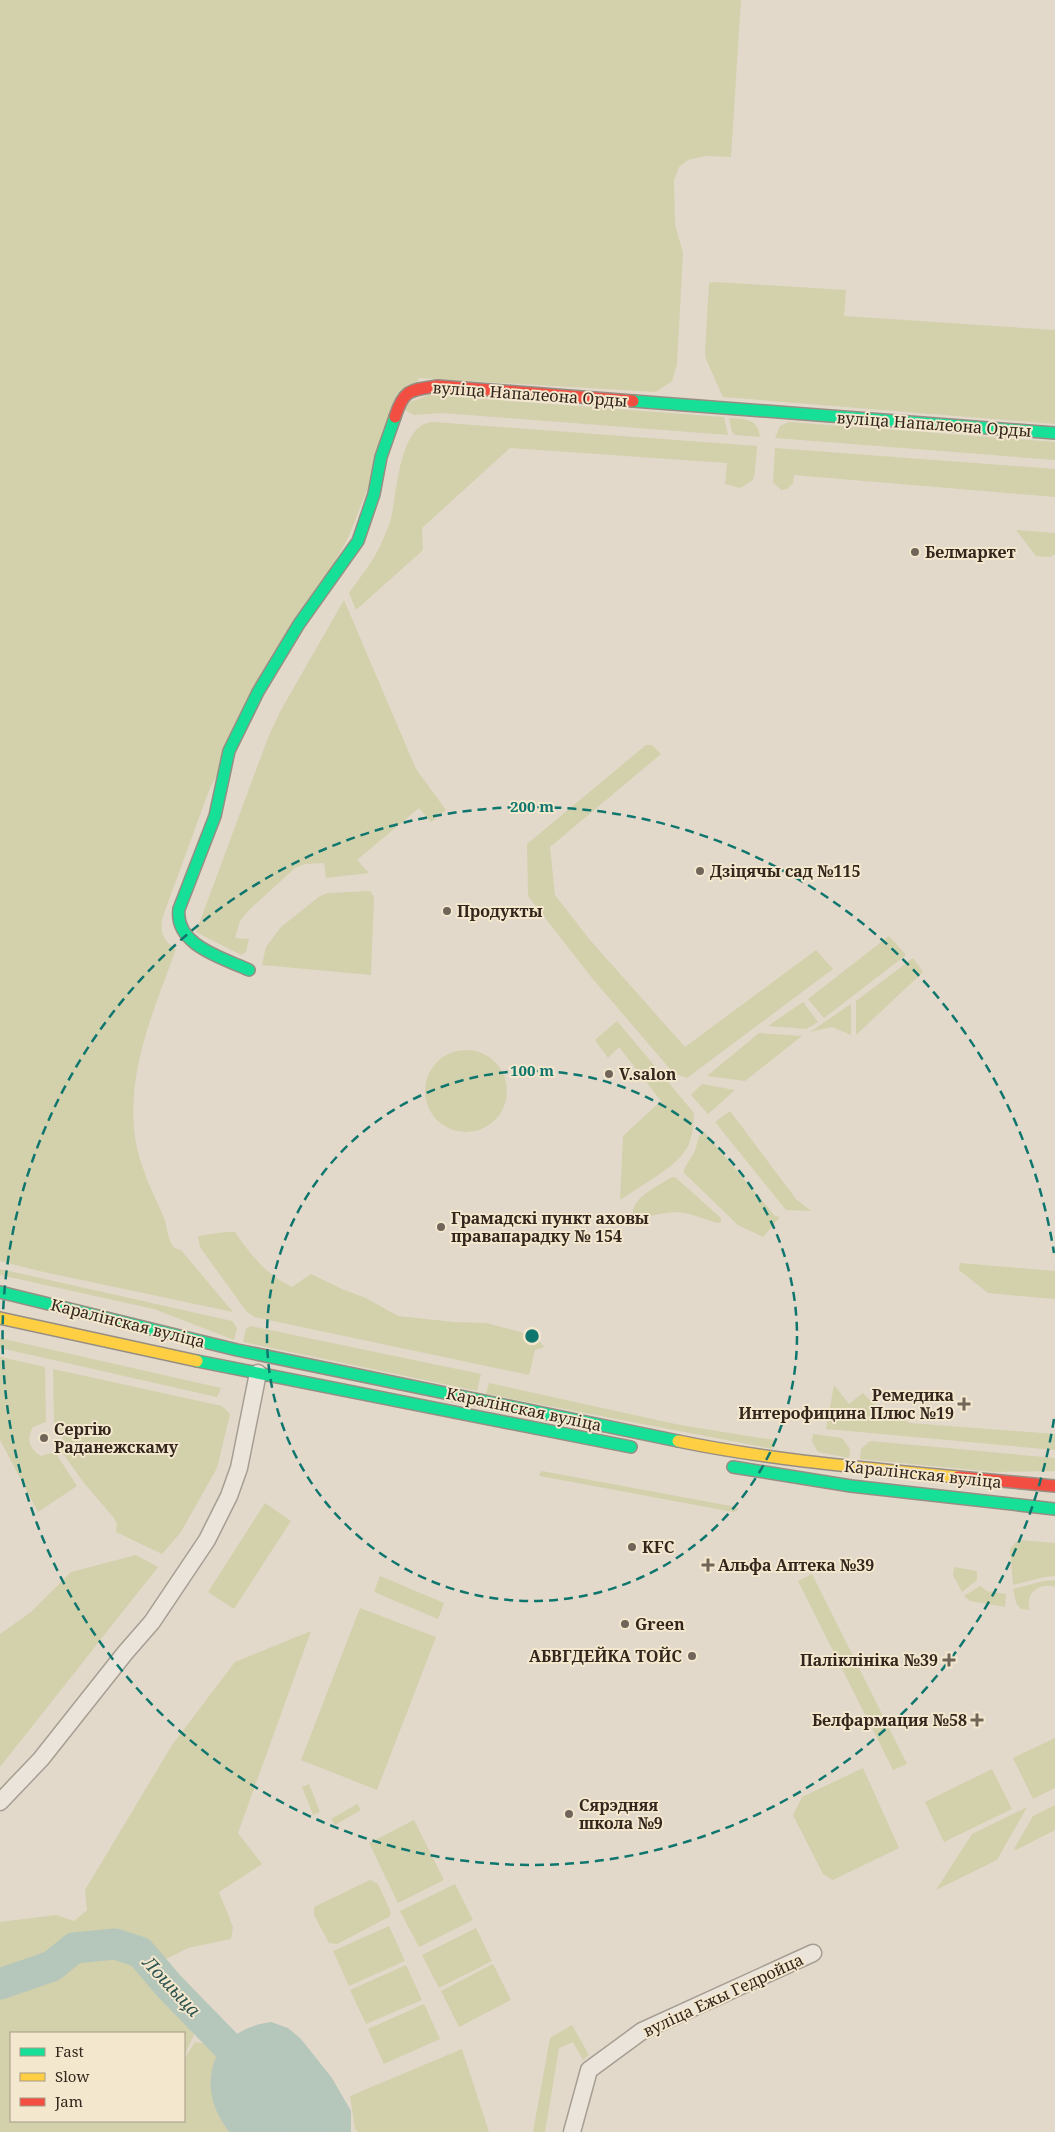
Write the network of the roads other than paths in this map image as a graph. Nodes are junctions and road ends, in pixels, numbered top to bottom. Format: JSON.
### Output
{"nodes":[{"id":1,"x":1055,"y":433,"type":"edge"},
{"id":2,"x":249,"y":970,"type":"dead end"},
{"id":3,"x":0,"y":1292,"type":"edge"},
{"id":4,"x":0,"y":1318,"type":"edge"},
{"id":5,"x":260,"y":1355,"type":"junction"},
{"id":6,"x":258,"y":1374,"type":"junction"},
{"id":7,"x":639,"y":1449,"type":"dead end"},
{"id":8,"x":724,"y":1465,"type":"dead end"},
{"id":9,"x":1055,"y":1486,"type":"edge"},
{"id":10,"x":1055,"y":1510,"type":"edge"},
{"id":11,"x":0,"y":1802,"type":"edge"},
{"id":12,"x":813,"y":1953,"type":"dead end"},
{"id":13,"x":572,"y":2132,"type":"edge"}],
"edges":[{"from":1,"to":2,"type":"main road","name":"вуліца Напалеона Орды"},
{"from":3,"to":5,"type":"main road","name":"Каралінская вуліца"},
{"from":4,"to":6,"type":"main road","name":"Каралінская вуліца"},
{"from":5,"to":6,"type":"main road"},
{"from":5,"to":9,"type":"main road","name":"Каралінская вуліца"},
{"from":6,"to":7,"type":"main road","name":"Каралінская вуліца"},
{"from":6,"to":11,"type":"street"},
{"from":8,"to":10,"type":"main road","name":"Каралінская вуліца"},
{"from":12,"to":13,"type":"street","name":"вуліца Ежы Гедройца"}]}
